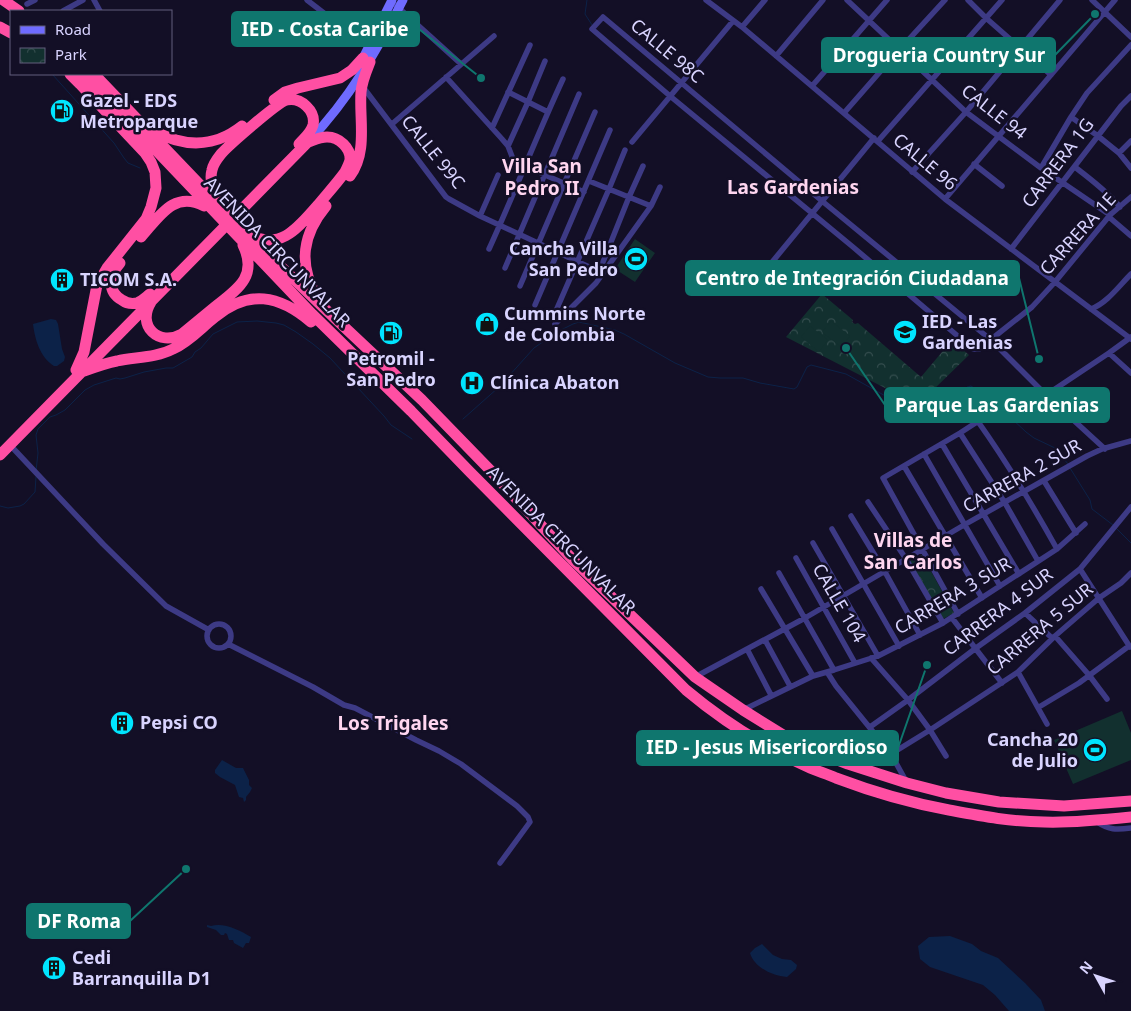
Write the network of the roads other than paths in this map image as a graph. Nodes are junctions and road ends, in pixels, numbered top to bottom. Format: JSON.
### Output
{"nodes":[{"id":1,"x":3,"y":0,"type":"edge"},
{"id":2,"x":35,"y":0,"type":"edge"},
{"id":3,"x":83,"y":0,"type":"edge"},
{"id":4,"x":307,"y":0,"type":"edge"},
{"id":5,"x":391,"y":0,"type":"edge"},
{"id":6,"x":707,"y":0,"type":"edge"},
{"id":7,"x":765,"y":0,"type":"edge"},
{"id":8,"x":823,"y":0,"type":"edge"},
{"id":9,"x":847,"y":0,"type":"edge"},
{"id":10,"x":887,"y":0,"type":"edge"},
{"id":11,"x":945,"y":0,"type":"edge"},
{"id":12,"x":968,"y":0,"type":"edge"},
{"id":13,"x":1002,"y":0,"type":"edge"},
{"id":14,"x":1060,"y":0,"type":"edge"},
{"id":15,"x":1092,"y":0,"type":"edge"},
{"id":16,"x":1115,"y":0,"type":"edge"},
{"id":17,"x":401,"y":4,"type":"edge"},
{"id":18,"x":23,"y":8,"type":"edge"},
{"id":19,"x":65,"y":10,"type":"edge"},
{"id":20,"x":1105,"y":12,"type":"junction"},
{"id":21,"x":986,"y":18,"type":"junction"},
{"id":22,"x":733,"y":21,"type":"junction"},
{"id":23,"x":869,"y":21,"type":"junction"},
{"id":24,"x":742,"y":27,"type":"junction"},
{"id":25,"x":494,"y":36,"type":"dead end"},
{"id":26,"x":1131,"y":37,"type":"edge"},
{"id":27,"x":530,"y":45,"type":"dead end"},
{"id":28,"x":1131,"y":45,"type":"edge"},
{"id":29,"x":368,"y":47,"type":"junction"},
{"id":30,"x":1020,"y":48,"type":"junction"},
{"id":31,"x":900,"y":49,"type":"junction"},
{"id":32,"x":776,"y":56,"type":"junction"},
{"id":33,"x":366,"y":60,"type":"junction"},
{"id":34,"x":545,"y":60,"type":"dead end"},
{"id":35,"x":461,"y":64,"type":"junction"},
{"id":36,"x":71,"y":75,"type":"edge"},
{"id":37,"x":81,"y":75,"type":"edge"},
{"id":38,"x":95,"y":75,"type":"edge"},
{"id":39,"x":1052,"y":75,"type":"junction"},
{"id":40,"x":446,"y":77,"type":"junction"},
{"id":41,"x":563,"y":79,"type":"dead end"},
{"id":42,"x":932,"y":80,"type":"junction"},
{"id":43,"x":681,"y":83,"type":"junction"},
{"id":44,"x":362,"y":85,"type":"junction"},
{"id":45,"x":812,"y":86,"type":"junction"},
{"id":46,"x":508,"y":92,"type":"junction"},
{"id":47,"x":579,"y":94,"type":"dead end"},
{"id":48,"x":670,"y":96,"type":"junction"},
{"id":49,"x":1131,"y":96,"type":"edge"},
{"id":50,"x":528,"y":102,"type":"junction"},
{"id":51,"x":113,"y":105,"type":"junction"},
{"id":52,"x":548,"y":112,"type":"junction"},
{"id":53,"x":595,"y":112,"type":"dead end"},
{"id":54,"x":966,"y":112,"type":"junction"},
{"id":55,"x":844,"y":113,"type":"junction"},
{"id":56,"x":1071,"y":117,"type":"junction"},
{"id":57,"x":392,"y":124,"type":"junction"},
{"id":58,"x":492,"y":128,"type":"junction"},
{"id":59,"x":123,"y":129,"type":"junction"},
{"id":60,"x":610,"y":130,"type":"dead end"},
{"id":61,"x":998,"y":136,"type":"junction"},
{"id":62,"x":1098,"y":136,"type":"junction"},
{"id":63,"x":148,"y":137,"type":"junction"},
{"id":64,"x":309,"y":137,"type":"junction"},
{"id":65,"x":876,"y":140,"type":"junction"},
{"id":66,"x":1131,"y":141,"type":"edge"},
{"id":67,"x":632,"y":142,"type":"dead end"},
{"id":68,"x":508,"y":146,"type":"junction"},
{"id":69,"x":625,"y":150,"type":"dead end"},
{"id":70,"x":1119,"y":153,"type":"junction"},
{"id":71,"x":974,"y":164,"type":"junction"},
{"id":72,"x":526,"y":165,"type":"junction"},
{"id":73,"x":643,"y":166,"type":"dead end"},
{"id":74,"x":1075,"y":166,"type":"junction"},
{"id":75,"x":1041,"y":168,"type":"junction"},
{"id":76,"x":1131,"y":168,"type":"edge"},
{"id":77,"x":912,"y":172,"type":"junction"},
{"id":78,"x":498,"y":175,"type":"dead end"},
{"id":79,"x":545,"y":175,"type":"junction"},
{"id":80,"x":589,"y":181,"type":"junction"},
{"id":81,"x":1063,"y":182,"type":"junction"},
{"id":82,"x":565,"y":184,"type":"junction"},
{"id":83,"x":1002,"y":186,"type":"dead end"},
{"id":84,"x":660,"y":187,"type":"dead end"},
{"id":85,"x":609,"y":189,"type":"junction"},
{"id":86,"x":584,"y":192,"type":"junction"},
{"id":87,"x":629,"y":196,"type":"junction"},
{"id":88,"x":1131,"y":197,"type":"edge"},
{"id":89,"x":945,"y":199,"type":"junction"},
{"id":90,"x":822,"y":201,"type":"junction"},
{"id":91,"x":651,"y":206,"type":"junction"},
{"id":92,"x":1120,"y":207,"type":"junction"},
{"id":93,"x":219,"y":211,"type":"junction"},
{"id":94,"x":812,"y":214,"type":"junction"},
{"id":95,"x":480,"y":216,"type":"junction"},
{"id":96,"x":1109,"y":216,"type":"junction"},
{"id":97,"x":500,"y":225,"type":"junction"},
{"id":98,"x":519,"y":234,"type":"junction"},
{"id":99,"x":242,"y":236,"type":"junction"},
{"id":100,"x":1131,"y":236,"type":"edge"},
{"id":101,"x":538,"y":243,"type":"junction"},
{"id":102,"x":489,"y":249,"type":"dead end"},
{"id":103,"x":1011,"y":249,"type":"junction"},
{"id":104,"x":558,"y":252,"type":"junction"},
{"id":105,"x":578,"y":262,"type":"junction"},
{"id":106,"x":505,"y":268,"type":"dead end"},
{"id":107,"x":601,"y":273,"type":"junction"},
{"id":108,"x":1131,"y":274,"type":"edge"},
{"id":109,"x":1055,"y":282,"type":"junction"},
{"id":110,"x":520,"y":286,"type":"dead end"},
{"id":111,"x":750,"y":290,"type":"dead end"},
{"id":112,"x":152,"y":296,"type":"junction"},
{"id":113,"x":535,"y":305,"type":"dead end"},
{"id":114,"x":323,"y":307,"type":"junction"},
{"id":115,"x":1093,"y":311,"type":"junction"},
{"id":116,"x":555,"y":313,"type":"dead end"},
{"id":117,"x":555,"y":324,"type":"dead end"},
{"id":118,"x":1131,"y":338,"type":"edge"},
{"id":119,"x":990,"y":340,"type":"junction"},
{"id":120,"x":979,"y":349,"type":"joint"},
{"id":121,"x":1109,"y":353,"type":"junction"},
{"id":122,"x":78,"y":371,"type":"junction"},
{"id":123,"x":1131,"y":373,"type":"edge"},
{"id":124,"x":1046,"y":395,"type":"junction"},
{"id":125,"x":411,"y":411,"type":"junction"},
{"id":126,"x":960,"y":433,"type":"junction"},
{"id":127,"x":1131,"y":441,"type":"edge"},
{"id":128,"x":5,"y":444,"type":"edge"},
{"id":129,"x":942,"y":444,"type":"junction"},
{"id":130,"x":1105,"y":449,"type":"junction"},
{"id":131,"x":924,"y":454,"type":"junction"},
{"id":132,"x":0,"y":455,"type":"edge"},
{"id":133,"x":904,"y":466,"type":"junction"},
{"id":134,"x":1044,"y":481,"type":"junction"},
{"id":135,"x":1025,"y":491,"type":"junction"},
{"id":136,"x":868,"y":502,"type":"dead end"},
{"id":137,"x":1004,"y":503,"type":"junction"},
{"id":138,"x":1131,"y":507,"type":"edge"},
{"id":139,"x":984,"y":514,"type":"junction"},
{"id":140,"x":851,"y":516,"type":"dead end"},
{"id":141,"x":1086,"y":524,"type":"dead end"},
{"id":142,"x":964,"y":525,"type":"junction"},
{"id":143,"x":832,"y":529,"type":"dead end"},
{"id":144,"x":1076,"y":533,"type":"junction"},
{"id":145,"x":945,"y":536,"type":"junction"},
{"id":146,"x":813,"y":543,"type":"dead end"},
{"id":147,"x":922,"y":549,"type":"junction"},
{"id":148,"x":1058,"y":549,"type":"junction"},
{"id":149,"x":796,"y":558,"type":"dead end"},
{"id":150,"x":906,"y":559,"type":"junction"},
{"id":151,"x":1038,"y":562,"type":"junction"},
{"id":152,"x":1080,"y":569,"type":"junction"},
{"id":153,"x":885,"y":572,"type":"junction"},
{"id":154,"x":779,"y":573,"type":"dead end"},
{"id":155,"x":1019,"y":574,"type":"junction"},
{"id":156,"x":1131,"y":574,"type":"edge"},
{"id":157,"x":864,"y":584,"type":"junction"},
{"id":158,"x":1000,"y":586,"type":"junction"},
{"id":159,"x":761,"y":589,"type":"dead end"},
{"id":160,"x":844,"y":595,"type":"junction"},
{"id":161,"x":982,"y":598,"type":"junction"},
{"id":162,"x":1099,"y":598,"type":"junction"},
{"id":163,"x":824,"y":607,"type":"junction"},
{"id":164,"x":1025,"y":613,"type":"junction"},
{"id":165,"x":958,"y":614,"type":"junction"},
{"id":166,"x":805,"y":618,"type":"junction"},
{"id":167,"x":952,"y":618,"type":"junction"},
{"id":168,"x":943,"y":623,"type":"junction"},
{"id":169,"x":785,"y":629,"type":"junction"},
{"id":170,"x":209,"y":630,"type":"junction"},
{"id":171,"x":920,"y":635,"type":"junction"},
{"id":172,"x":1054,"y":637,"type":"junction"},
{"id":173,"x":765,"y":640,"type":"junction"},
{"id":174,"x":228,"y":644,"type":"junction"},
{"id":175,"x":899,"y":646,"type":"junction"},
{"id":176,"x":1130,"y":647,"type":"edge"},
{"id":177,"x":976,"y":648,"type":"junction"},
{"id":178,"x":747,"y":649,"type":"junction"},
{"id":179,"x":878,"y":656,"type":"junction"},
{"id":180,"x":871,"y":658,"type":"junction"},
{"id":181,"x":855,"y":663,"type":"junction"},
{"id":182,"x":834,"y":670,"type":"junction"},
{"id":183,"x":827,"y":672,"type":"junction"},
{"id":184,"x":1018,"y":672,"type":"junction"},
{"id":185,"x":1090,"y":675,"type":"junction"},
{"id":186,"x":812,"y":676,"type":"junction"},
{"id":187,"x":695,"y":677,"type":"junction"},
{"id":188,"x":1002,"y":683,"type":"junction"},
{"id":189,"x":790,"y":686,"type":"junction"},
{"id":190,"x":772,"y":695,"type":"junction"},
{"id":191,"x":1107,"y":699,"type":"dead end"},
{"id":192,"x":908,"y":700,"type":"junction"},
{"id":193,"x":1039,"y":707,"type":"junction"},
{"id":194,"x":743,"y":710,"type":"junction"},
{"id":195,"x":1048,"y":724,"type":"dead end"},
{"id":196,"x":870,"y":727,"type":"junction"},
{"id":197,"x":930,"y":730,"type":"junction"},
{"id":198,"x":891,"y":754,"type":"junction"},
{"id":199,"x":946,"y":756,"type":"dead end"},
{"id":200,"x":907,"y":784,"type":"junction"},
{"id":201,"x":1131,"y":801,"type":"edge"},
{"id":202,"x":1064,"y":806,"type":"junction"},
{"id":203,"x":1131,"y":817,"type":"edge"},
{"id":204,"x":1095,"y":821,"type":"junction"},
{"id":205,"x":1063,"y":822,"type":"junction"},
{"id":206,"x":1131,"y":828,"type":"edge"},
{"id":207,"x":500,"y":863,"type":"dead end"}],
"edges":[{"from":1,"to":18,"type":"highway"},
{"from":2,"to":18,"type":"street"},
{"from":3,"to":19,"type":"street"},
{"from":4,"to":29,"type":"street"},
{"from":5,"to":17,"type":"street"},
{"from":5,"to":29,"type":"main road"},
{"from":6,"to":22,"type":"street","name":"CALLE 96"},
{"from":7,"to":24,"type":"street"},
{"from":8,"to":32,"type":"street"},
{"from":9,"to":23,"type":"street","name":"CALLE 94"},
{"from":10,"to":23,"type":"street"},
{"from":11,"to":31,"type":"street"},
{"from":12,"to":21,"type":"street"},
{"from":13,"to":21,"type":"street"},
{"from":14,"to":30,"type":"street"},
{"from":15,"to":20,"type":"street"},
{"from":16,"to":20,"type":"street"},
{"from":17,"to":33,"type":"main road"},
{"from":17,"to":35,"type":"street"},
{"from":20,"to":26,"type":"street"},
{"from":20,"to":39,"type":"street"},
{"from":21,"to":30,"type":"street"},
{"from":21,"to":42,"type":"street"},
{"from":22,"to":24,"type":"street","name":"CALLE 96"},
{"from":22,"to":43,"type":"street"},
{"from":23,"to":31,"type":"street","name":"CALLE 94"},
{"from":23,"to":45,"type":"street"},
{"from":24,"to":32,"type":"street","name":"CALLE 96"},
{"from":25,"to":35,"type":"street"},
{"from":27,"to":46,"type":"street"},
{"from":28,"to":56,"type":"street"},
{"from":29,"to":33,"type":"main road"},
{"from":30,"to":39,"type":"street"},
{"from":30,"to":54,"type":"street"},
{"from":31,"to":42,"type":"street","name":"CALLE 94"},
{"from":31,"to":55,"type":"street"},
{"from":32,"to":45,"type":"street","name":"CALLE 96"},
{"from":33,"to":44,"type":"highway"},
{"from":33,"to":63,"type":"highway"},
{"from":33,"to":64,"type":"main road"},
{"from":34,"to":50,"type":"street"},
{"from":35,"to":40,"type":"street"},
{"from":36,"to":59,"type":"highway"},
{"from":37,"to":51,"type":"highway","name":"AVENIDA CIRCUNVALAR"},
{"from":38,"to":63,"type":"highway","name":"AVENIDA CIRCUNVALAR"},
{"from":39,"to":61,"type":"street"},
{"from":40,"to":57,"type":"street"},
{"from":40,"to":58,"type":"street"},
{"from":41,"to":52,"type":"street"},
{"from":42,"to":54,"type":"street","name":"CALLE 94"},
{"from":42,"to":65,"type":"street"},
{"from":43,"to":48,"type":"street"},
{"from":43,"to":48,"type":"street","name":"CALLE 98C"},
{"from":43,"to":90,"type":"street","name":"CALLE 98C"},
{"from":44,"to":57,"type":"street","name":"CALLE 99C"},
{"from":44,"to":114,"type":"highway"},
{"from":45,"to":55,"type":"street","name":"CALLE 96"},
{"from":46,"to":50,"type":"street"},
{"from":46,"to":58,"type":"street"},
{"from":47,"to":79,"type":"street"},
{"from":48,"to":67,"type":"street"},
{"from":48,"to":94,"type":"street","name":"CALLE 98C"},
{"from":49,"to":62,"type":"street","name":"CARRERA 1G"},
{"from":50,"to":52,"type":"street"},
{"from":50,"to":68,"type":"street"},
{"from":51,"to":59,"type":"highway"},
{"from":51,"to":63,"type":"highway","name":"AVENIDA CIRCUNVALAR"},
{"from":52,"to":72,"type":"street"},
{"from":53,"to":82,"type":"street"},
{"from":54,"to":61,"type":"street","name":"CALLE 94"},
{"from":54,"to":77,"type":"street"},
{"from":55,"to":65,"type":"street","name":"CALLE 96"},
{"from":56,"to":62,"type":"street"},
{"from":56,"to":75,"type":"street"},
{"from":57,"to":95,"type":"street","name":"CALLE 99C"},
{"from":58,"to":68,"type":"street"},
{"from":59,"to":63,"type":"highway"},
{"from":59,"to":122,"type":"highway"},
{"from":60,"to":80,"type":"street"},
{"from":61,"to":71,"type":"street"},
{"from":61,"to":75,"type":"street","name":"CALLE 94"},
{"from":62,"to":70,"type":"street"},
{"from":62,"to":74,"type":"street","name":"CARRERA 1G"},
{"from":63,"to":93,"type":"highway","name":"AVENIDA CIRCUNVALAR"},
{"from":64,"to":93,"type":"highway"},
{"from":64,"to":99,"type":"highway"},
{"from":64,"to":112,"type":"highway"},
{"from":65,"to":77,"type":"street","name":"CALLE 96"},
{"from":65,"to":90,"type":"street"},
{"from":66,"to":70,"type":"street"},
{"from":68,"to":72,"type":"street"},
{"from":69,"to":85,"type":"street"},
{"from":70,"to":76,"type":"street"},
{"from":71,"to":83,"type":"street"},
{"from":71,"to":89,"type":"street"},
{"from":72,"to":79,"type":"street"},
{"from":72,"to":97,"type":"street"},
{"from":73,"to":87,"type":"street"},
{"from":74,"to":81,"type":"street","name":"CARRERA 1G"},
{"from":74,"to":92,"type":"street"},
{"from":75,"to":81,"type":"street","name":"CALLE 94"},
{"from":77,"to":89,"type":"street","name":"CALLE 96"},
{"from":78,"to":95,"type":"street"},
{"from":79,"to":82,"type":"street"},
{"from":79,"to":98,"type":"street"},
{"from":80,"to":85,"type":"street"},
{"from":80,"to":86,"type":"street"},
{"from":81,"to":96,"type":"street","name":"CALLE 94"},
{"from":81,"to":103,"type":"street","name":"CARRERA 1G"},
{"from":82,"to":86,"type":"street"},
{"from":82,"to":101,"type":"street"},
{"from":84,"to":91,"type":"street"},
{"from":85,"to":87,"type":"street"},
{"from":85,"to":105,"type":"street"},
{"from":86,"to":104,"type":"street"},
{"from":87,"to":91,"type":"street"},
{"from":87,"to":107,"type":"street"},
{"from":88,"to":92,"type":"street","name":"CARRERA 1E"},
{"from":89,"to":103,"type":"street","name":"CALLE 96"},
{"from":90,"to":94,"type":"street"},
{"from":90,"to":119,"type":"street","name":"CALLE 98C"},
{"from":91,"to":107,"type":"street"},
{"from":92,"to":96,"type":"street","name":"CARRERA 1E"},
{"from":93,"to":99,"type":"highway","name":"AVENIDA CIRCUNVALAR"},
{"from":93,"to":112,"type":"highway"},
{"from":94,"to":111,"type":"street"},
{"from":94,"to":120,"type":"street","name":"CALLE 98C"},
{"from":95,"to":97,"type":"street","name":"CALLE 99C"},
{"from":96,"to":100,"type":"street","name":"CALLE 94"},
{"from":96,"to":109,"type":"street","name":"CARRERA 1E"},
{"from":97,"to":98,"type":"street","name":"CALLE 99C"},
{"from":97,"to":102,"type":"street"},
{"from":98,"to":101,"type":"street","name":"CALLE 99C"},
{"from":98,"to":106,"type":"street"},
{"from":99,"to":112,"type":"highway"},
{"from":99,"to":114,"type":"highway","name":"AVENIDA CIRCUNVALAR"},
{"from":99,"to":125,"type":"highway","name":"AVENIDA CIRCUNVALAR"},
{"from":101,"to":104,"type":"street","name":"CALLE 99C"},
{"from":101,"to":110,"type":"street"},
{"from":103,"to":109,"type":"street","name":"CALLE 96"},
{"from":104,"to":105,"type":"street","name":"CALLE 99C"},
{"from":104,"to":113,"type":"street"},
{"from":105,"to":107,"type":"street","name":"CALLE 99C"},
{"from":105,"to":116,"type":"street"},
{"from":107,"to":117,"type":"street"},
{"from":108,"to":115,"type":"street"},
{"from":109,"to":115,"type":"street","name":"CALLE 96"},
{"from":109,"to":119,"type":"street","name":"CARRERA 1E"},
{"from":112,"to":122,"type":"highway"},
{"from":114,"to":187,"type":"highway","name":"AVENIDA CIRCUNVALAR"},
{"from":115,"to":118,"type":"street","name":"CALLE 96"},
{"from":118,"to":121,"type":"street"},
{"from":119,"to":120,"type":"street","name":"CARRERA 1E"},
{"from":119,"to":124,"type":"street","name":"CALLE 98C"},
{"from":121,"to":123,"type":"street"},
{"from":121,"to":124,"type":"street"},
{"from":122,"to":125,"type":"highway"},
{"from":122,"to":128,"type":"highway"},
{"from":124,"to":130,"type":"street","name":"CALLE 98C"},
{"from":125,"to":205,"type":"highway","name":"AVENIDA CIRCUNVALAR"},
{"from":126,"to":129,"type":"street"},
{"from":126,"to":135,"type":"street"},
{"from":126,"to":137,"type":"street"},
{"from":127,"to":130,"type":"street","name":"CARRERA 2 SUR"},
{"from":128,"to":132,"type":"highway"},
{"from":128,"to":170,"type":"street"},
{"from":129,"to":131,"type":"street"},
{"from":129,"to":139,"type":"street"},
{"from":130,"to":134,"type":"street","name":"CARRERA 2 SUR"},
{"from":131,"to":133,"type":"street"},
{"from":131,"to":142,"type":"street"},
{"from":133,"to":145,"type":"street"},
{"from":133,"to":147,"type":"street"},
{"from":134,"to":135,"type":"street","name":"CARRERA 2 SUR"},
{"from":134,"to":144,"type":"street"},
{"from":135,"to":137,"type":"street","name":"CARRERA 2 SUR"},
{"from":135,"to":148,"type":"street"},
{"from":136,"to":150,"type":"street"},
{"from":137,"to":139,"type":"street","name":"CARRERA 2 SUR"},
{"from":137,"to":151,"type":"street"},
{"from":138,"to":152,"type":"street","name":"CARRERA 4 SUR"},
{"from":139,"to":142,"type":"street","name":"CARRERA 2 SUR"},
{"from":139,"to":155,"type":"street"},
{"from":140,"to":153,"type":"street"},
{"from":141,"to":144,"type":"street","name":"CARRERA 3 SUR"},
{"from":142,"to":145,"type":"street","name":"CARRERA 2 SUR"},
{"from":142,"to":158,"type":"street"},
{"from":143,"to":157,"type":"street"},
{"from":144,"to":148,"type":"street","name":"CARRERA 3 SUR"},
{"from":145,"to":147,"type":"street","name":"CARRERA 2 SUR"},
{"from":145,"to":161,"type":"street"},
{"from":146,"to":160,"type":"street"},
{"from":147,"to":150,"type":"street","name":"CARRERA 2 SUR"},
{"from":147,"to":165,"type":"street"},
{"from":148,"to":151,"type":"street","name":"CARRERA 3 SUR"},
{"from":149,"to":163,"type":"street","name":"CALLE 104"},
{"from":150,"to":153,"type":"street","name":"CARRERA 2 SUR"},
{"from":150,"to":168,"type":"street"},
{"from":151,"to":155,"type":"street","name":"CARRERA 3 SUR"},
{"from":152,"to":162,"type":"street"},
{"from":152,"to":164,"type":"street","name":"CARRERA 4 SUR"},
{"from":153,"to":157,"type":"street","name":"CARRERA 2 SUR"},
{"from":153,"to":171,"type":"street"},
{"from":154,"to":166,"type":"street"},
{"from":155,"to":158,"type":"street","name":"CARRERA 3 SUR"},
{"from":156,"to":162,"type":"street","name":"CARRERA 5 SUR"},
{"from":157,"to":160,"type":"street","name":"CARRERA 2 SUR"},
{"from":157,"to":175,"type":"street"},
{"from":158,"to":161,"type":"street","name":"CARRERA 3 SUR"},
{"from":159,"to":169,"type":"street"},
{"from":160,"to":163,"type":"street","name":"CARRERA 2 SUR"},
{"from":160,"to":179,"type":"street"},
{"from":161,"to":165,"type":"street","name":"CARRERA 3 SUR"},
{"from":162,"to":172,"type":"street","name":"CARRERA 5 SUR"},
{"from":162,"to":176,"type":"street"},
{"from":163,"to":166,"type":"street","name":"CARRERA 2 SUR"},
{"from":163,"to":181,"type":"street","name":"CALLE 104"},
{"from":164,"to":172,"type":"street"},
{"from":164,"to":177,"type":"street","name":"CARRERA 4 SUR"},
{"from":165,"to":167,"type":"street","name":"CARRERA 3 SUR"},
{"from":166,"to":169,"type":"street","name":"CARRERA 2 SUR"},
{"from":166,"to":182,"type":"street"},
{"from":167,"to":168,"type":"street","name":"CARRERA 3 SUR"},
{"from":167,"to":177,"type":"street"},
{"from":168,"to":171,"type":"street","name":"CARRERA 3 SUR"},
{"from":169,"to":173,"type":"street","name":"CARRERA 2 SUR"},
{"from":169,"to":186,"type":"street"},
{"from":170,"to":174,"type":"street"},
{"from":170,"to":174,"type":"street"},
{"from":171,"to":175,"type":"street","name":"CARRERA 3 SUR"},
{"from":172,"to":184,"type":"street","name":"CARRERA 5 SUR"},
{"from":172,"to":185,"type":"street"},
{"from":173,"to":178,"type":"street","name":"CARRERA 2 SUR"},
{"from":173,"to":189,"type":"street"},
{"from":174,"to":207,"type":"street"},
{"from":175,"to":179,"type":"street","name":"CARRERA 3 SUR"},
{"from":176,"to":185,"type":"street"},
{"from":177,"to":188,"type":"street"},
{"from":177,"to":192,"type":"street","name":"CARRERA 4 SUR"},
{"from":178,"to":187,"type":"street","name":"CARRERA 2 SUR"},
{"from":178,"to":190,"type":"street"},
{"from":179,"to":180,"type":"street","name":"CARRERA 3 SUR"},
{"from":180,"to":181,"type":"street","name":"CARRERA 3 SUR"},
{"from":180,"to":192,"type":"street","name":"CALLE 104"},
{"from":181,"to":182,"type":"street","name":"CARRERA 3 SUR"},
{"from":182,"to":183,"type":"street","name":"CARRERA 3 SUR"},
{"from":183,"to":186,"type":"street","name":"CARRERA 3 SUR"},
{"from":183,"to":196,"type":"street"},
{"from":184,"to":188,"type":"street","name":"CARRERA 5 SUR"},
{"from":184,"to":193,"type":"street"},
{"from":185,"to":191,"type":"street"},
{"from":185,"to":193,"type":"street"},
{"from":186,"to":189,"type":"street","name":"CARRERA 3 SUR"},
{"from":187,"to":194,"type":"highway","name":"AVENIDA CIRCUNVALAR"},
{"from":188,"to":197,"type":"street","name":"CARRERA 5 SUR"},
{"from":189,"to":190,"type":"street","name":"CARRERA 3 SUR"},
{"from":190,"to":194,"type":"street","name":"CARRERA 3 SUR"},
{"from":192,"to":196,"type":"street","name":"CARRERA 4 SUR"},
{"from":192,"to":197,"type":"street","name":"CALLE 104"},
{"from":193,"to":195,"type":"street"},
{"from":194,"to":200,"type":"highway","name":"AVENIDA CIRCUNVALAR"},
{"from":196,"to":198,"type":"street"},
{"from":197,"to":198,"type":"street","name":"CARRERA 5 SUR"},
{"from":197,"to":199,"type":"street","name":"CALLE 104"},
{"from":198,"to":200,"type":"street"},
{"from":200,"to":202,"type":"highway","name":"AVENIDA CIRCUNVALAR"},
{"from":201,"to":202,"type":"highway","name":"AVENIDA CIRCUNVALAR"},
{"from":202,"to":205,"type":"highway"},
{"from":203,"to":204,"type":"highway","name":"AVENIDA CIRCUNVALAR"},
{"from":204,"to":205,"type":"highway","name":"AVENIDA CIRCUNVALAR"},
{"from":204,"to":206,"type":"street"}]}
